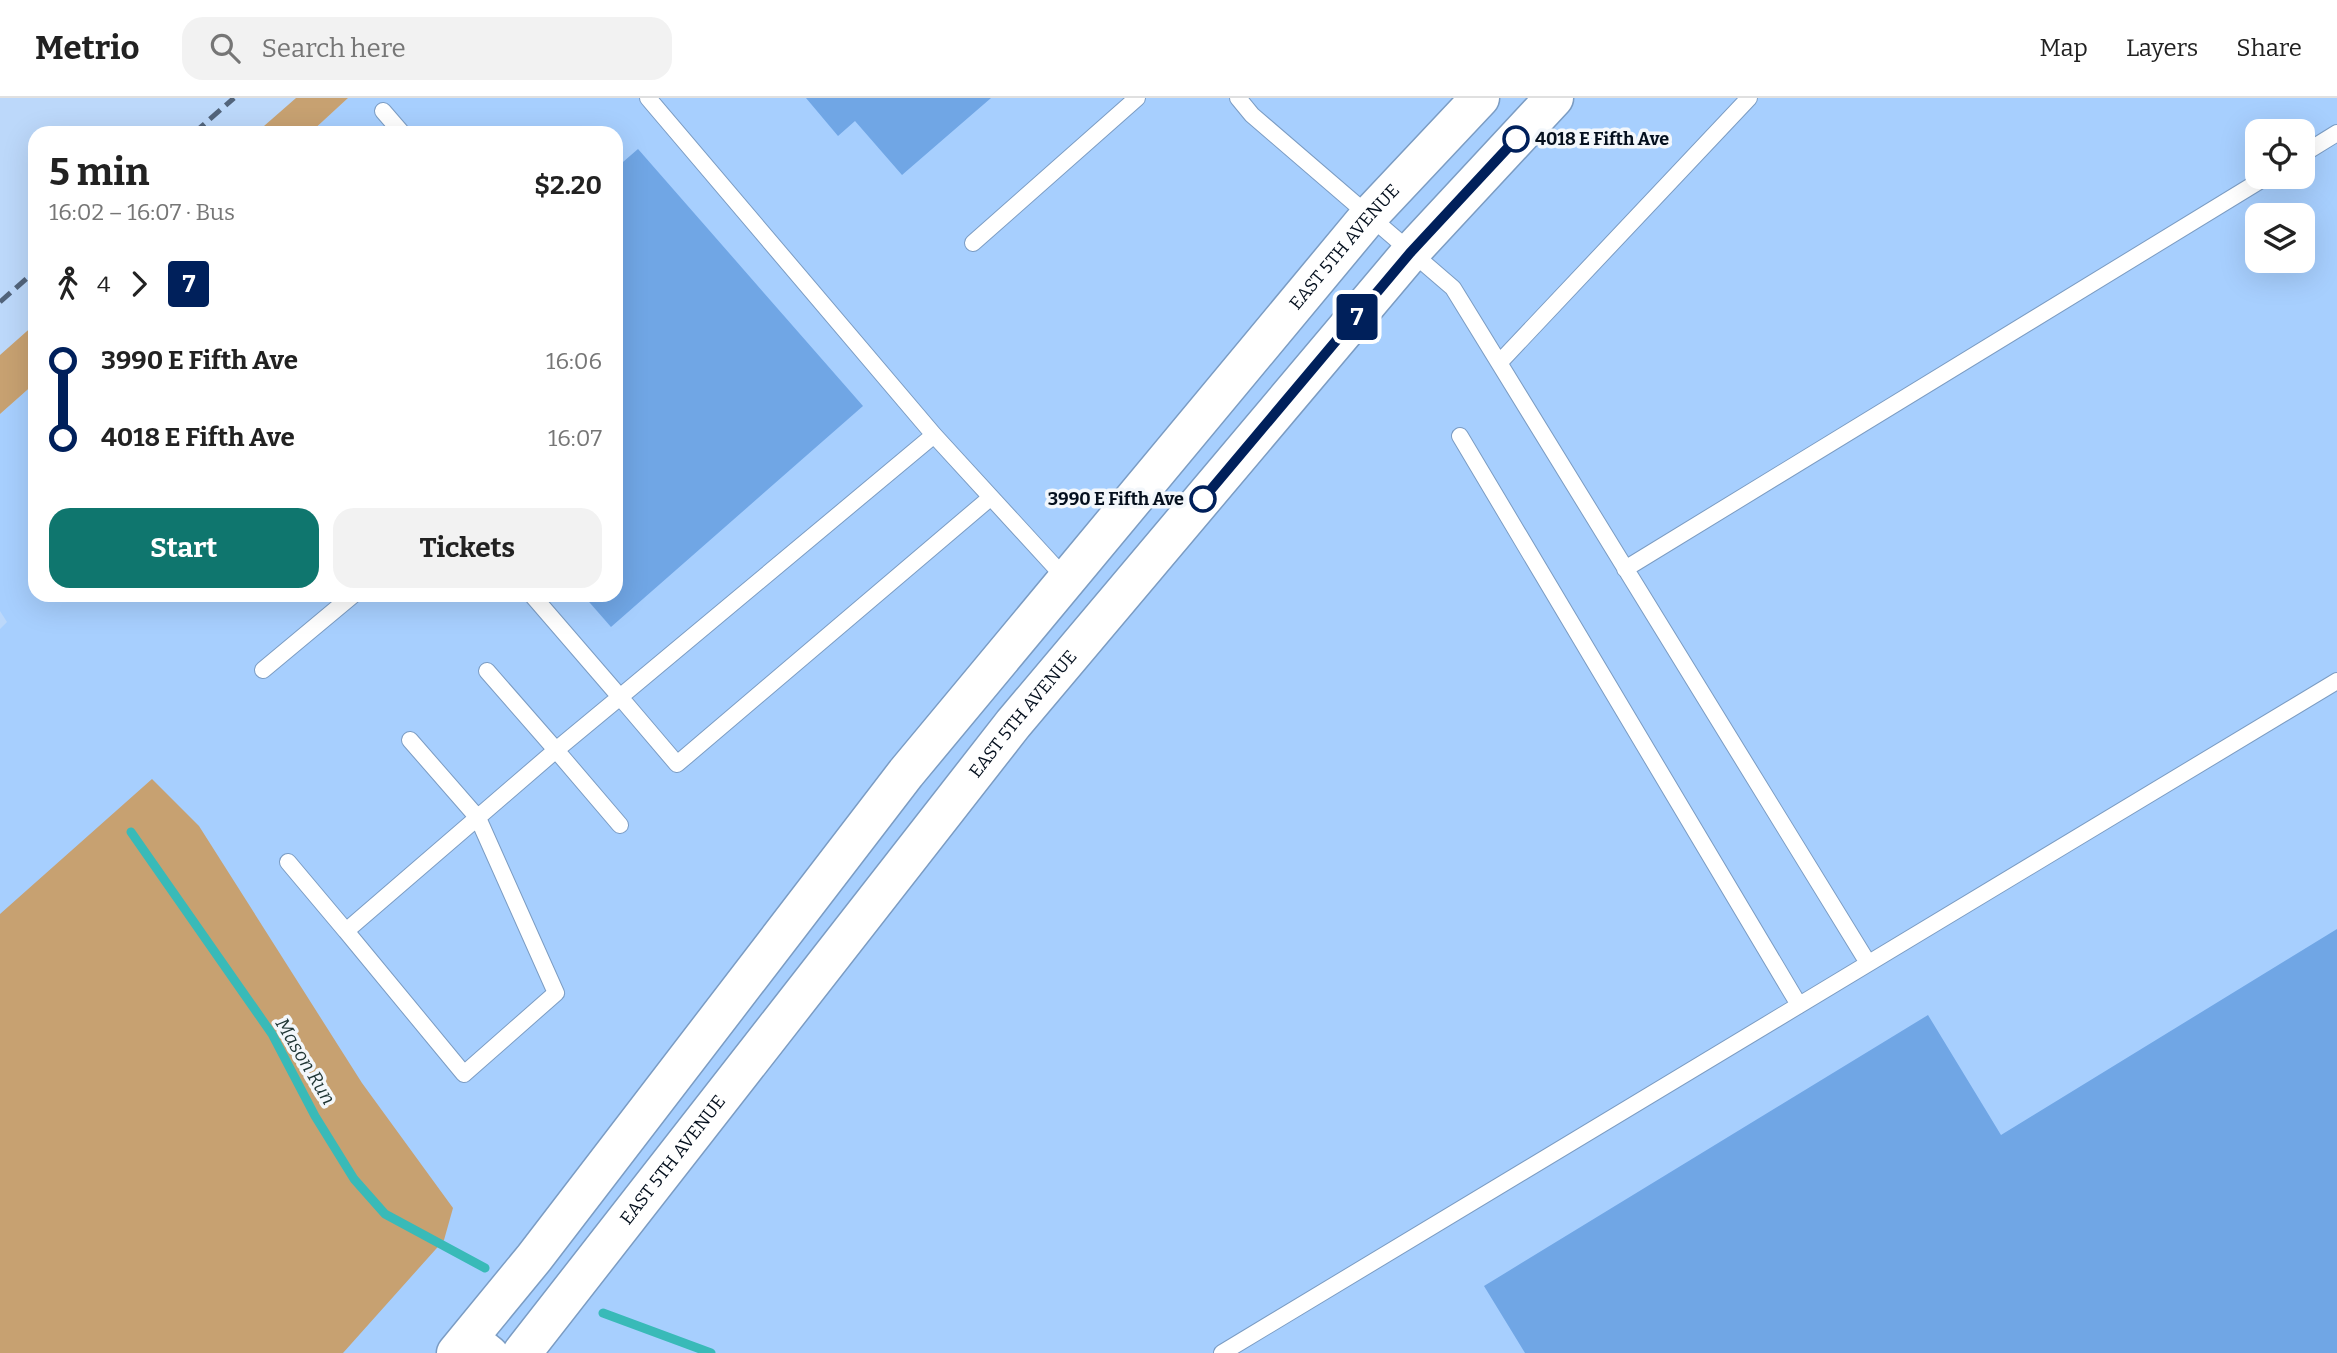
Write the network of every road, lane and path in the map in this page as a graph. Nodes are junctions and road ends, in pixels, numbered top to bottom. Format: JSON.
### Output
{"nodes":[{"id":1,"x":648,"y":98,"type":"edge"},
{"id":2,"x":1137,"y":98,"type":"edge"},
{"id":3,"x":1238,"y":98,"type":"edge"},
{"id":4,"x":1480,"y":98,"type":"edge"},
{"id":5,"x":1554,"y":98,"type":"edge"},
{"id":6,"x":1749,"y":98,"type":"edge"},
{"id":7,"x":383,"y":111,"type":"dead end"},
{"id":8,"x":396,"y":126,"type":"edge"},
{"id":9,"x":2337,"y":133,"type":"edge"},
{"id":10,"x":2315,"y":147,"type":"edge"},
{"id":11,"x":2246,"y":189,"type":"edge"},
{"id":12,"x":1368,"y":218,"type":"junction"},
{"id":13,"x":973,"y":243,"type":"dead end"},
{"id":14,"x":1410,"y":253,"type":"junction"},
{"id":15,"x":1499,"y":363,"type":"junction"},
{"id":16,"x":934,"y":435,"type":"junction"},
{"id":17,"x":1460,"y":436,"type":"dead end"},
{"id":18,"x":990,"y":498,"type":"junction"},
{"id":19,"x":1625,"y":569,"type":"junction"},
{"id":20,"x":1066,"y":579,"type":"junction"},
{"id":21,"x":344,"y":602,"type":"edge"},
{"id":22,"x":538,"y":602,"type":"edge"},
{"id":23,"x":263,"y":670,"type":"dead end"},
{"id":24,"x":487,"y":671,"type":"dead end"},
{"id":25,"x":2337,"y":681,"type":"edge"},
{"id":26,"x":620,"y":697,"type":"junction"},
{"id":27,"x":410,"y":740,"type":"dead end"},
{"id":28,"x":556,"y":750,"type":"junction"},
{"id":29,"x":478,"y":818,"type":"junction"},
{"id":30,"x":620,"y":825,"type":"dead end"},
{"id":31,"x":288,"y":862,"type":"dead end"},
{"id":32,"x":346,"y":931,"type":"junction"},
{"id":33,"x":1868,"y":963,"type":"junction"},
{"id":34,"x":1799,"y":1005,"type":"junction"},
{"id":35,"x":472,"y":1347,"type":"edge"},
{"id":36,"x":522,"y":1353,"type":"edge"},
{"id":37,"x":1222,"y":1353,"type":"edge"}],
"edges":[{"from":1,"to":16,"type":"lane"},
{"from":2,"to":13,"type":"lane"},
{"from":3,"to":12,"type":"lane"},
{"from":4,"to":12,"type":"main road","name":"EAST 5TH AVENUE"},
{"from":5,"to":14,"type":"main road","name":"EAST 5TH AVENUE"},
{"from":6,"to":15,"type":"lane"},
{"from":7,"to":8,"type":"lane"},
{"from":9,"to":10,"type":"lane"},
{"from":11,"to":19,"type":"lane"},
{"from":12,"to":14,"type":"lane"},
{"from":12,"to":20,"type":"main road","name":"EAST 5TH AVENUE"},
{"from":14,"to":15,"type":"lane"},
{"from":14,"to":36,"type":"main road","name":"EAST 5TH AVENUE"},
{"from":15,"to":19,"type":"lane"},
{"from":16,"to":18,"type":"lane"},
{"from":16,"to":26,"type":"lane"},
{"from":17,"to":34,"type":"lane"},
{"from":18,"to":20,"type":"lane"},
{"from":18,"to":26,"type":"lane"},
{"from":19,"to":33,"type":"lane"},
{"from":20,"to":35,"type":"main road","name":"EAST 5TH AVENUE"},
{"from":21,"to":23,"type":"lane"},
{"from":22,"to":26,"type":"lane"},
{"from":24,"to":28,"type":"lane"},
{"from":25,"to":33,"type":"lane"},
{"from":26,"to":28,"type":"lane"},
{"from":27,"to":29,"type":"lane"},
{"from":28,"to":29,"type":"lane"},
{"from":28,"to":30,"type":"lane"},
{"from":29,"to":32,"type":"lane"},
{"from":29,"to":32,"type":"lane"},
{"from":31,"to":32,"type":"lane"},
{"from":33,"to":34,"type":"lane"},
{"from":34,"to":37,"type":"lane"}]}
